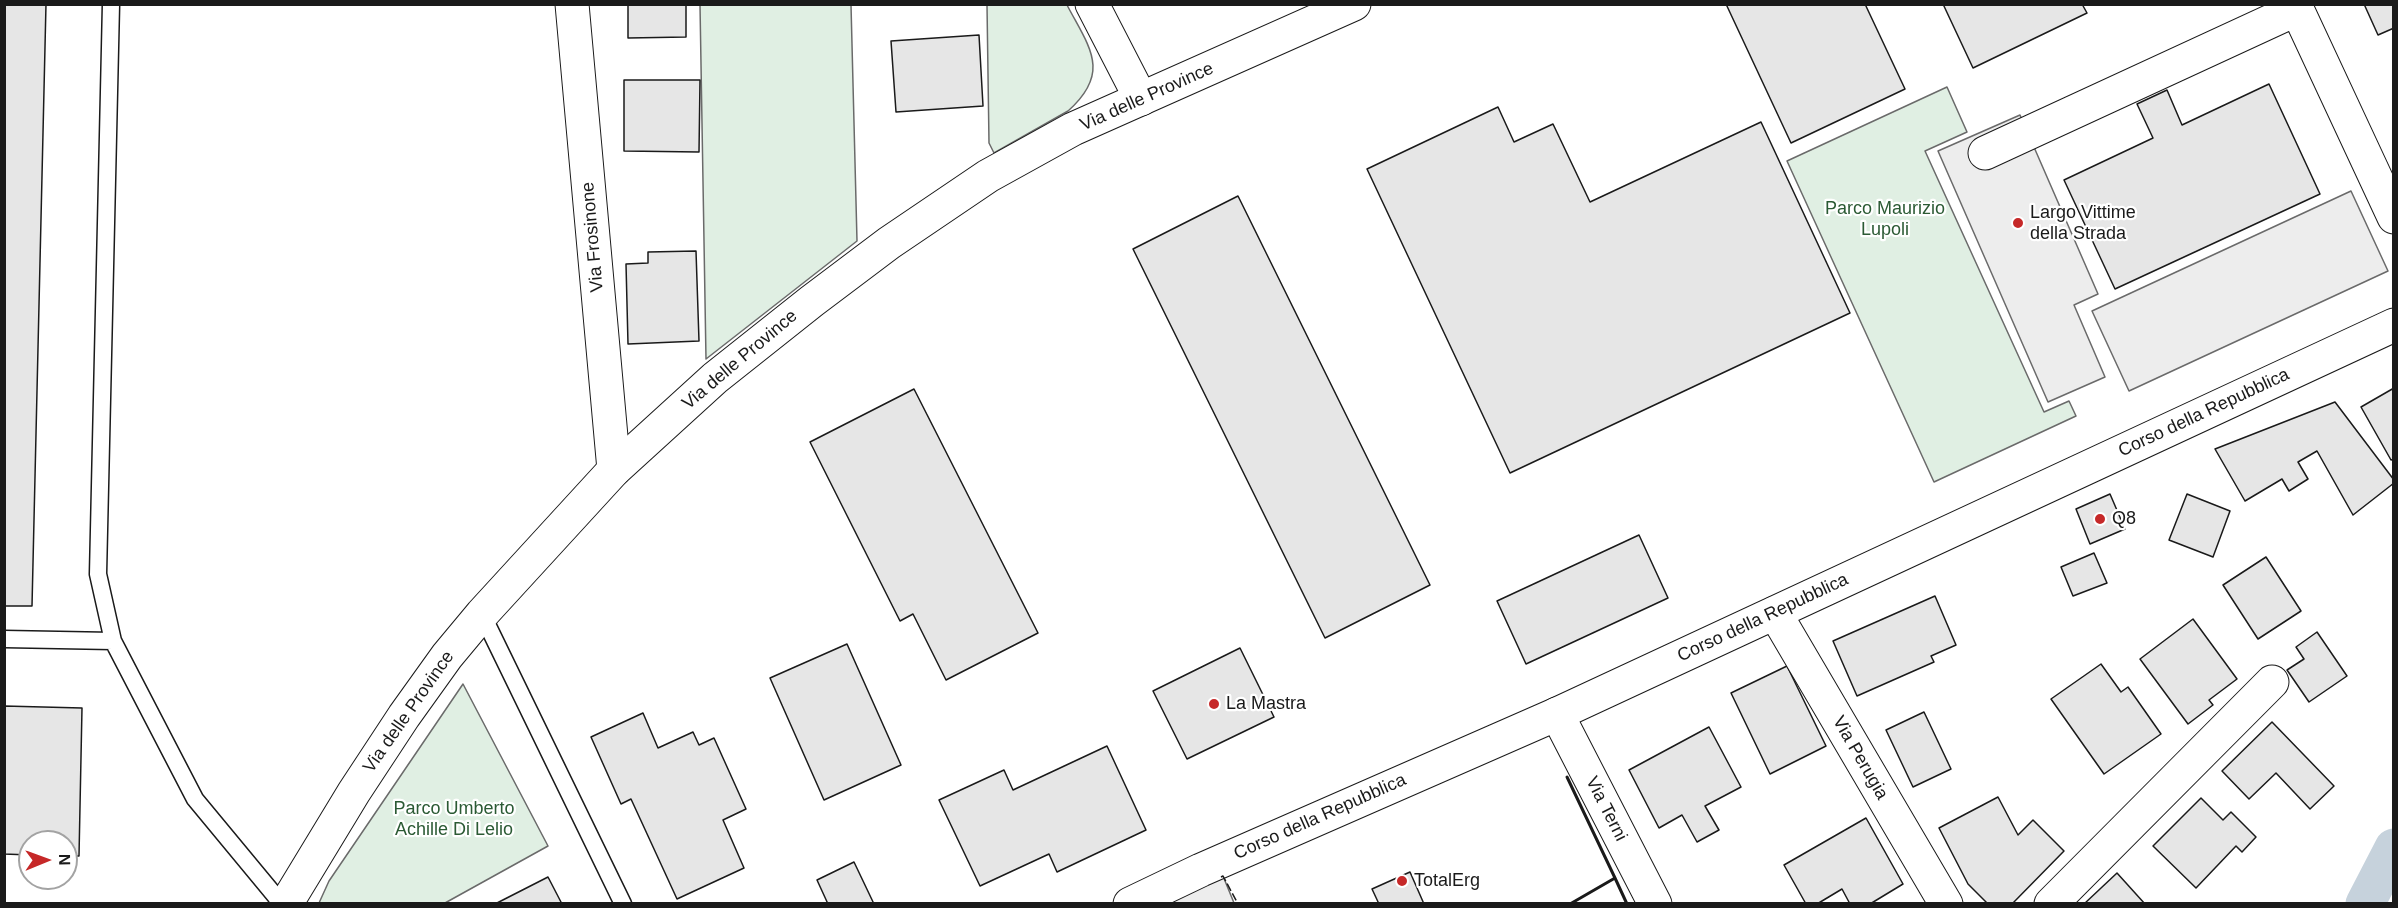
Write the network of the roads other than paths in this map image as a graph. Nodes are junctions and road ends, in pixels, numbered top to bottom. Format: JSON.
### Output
{"nodes":[{"id":1,"x":111,"y":4,"type":"edge"},
{"id":2,"x":572,"y":4,"type":"edge"},
{"id":3,"x":1092,"y":4,"type":"edge"},
{"id":4,"x":1354,"y":4,"type":"edge"},
{"id":5,"x":1141,"y":99,"type":"junction"},
{"id":6,"x":1985,"y":153,"type":"dead end"},
{"id":7,"x":2394,"y":217,"type":"edge"},
{"id":8,"x":2394,"y":325,"type":"edge"},
{"id":9,"x":614,"y":470,"type":"junction"},
{"id":10,"x":1775,"y":613,"type":"junction"},
{"id":11,"x":482,"y":614,"type":"junction"},
{"id":12,"x":4,"y":639,"type":"edge"},
{"id":13,"x":113,"y":641,"type":"junction"},
{"id":14,"x":2272,"y":682,"type":"dead end"},
{"id":15,"x":1557,"y":714,"type":"junction"},
{"id":16,"x":284,"y":903,"type":"edge"},
{"id":17,"x":622,"y":903,"type":"edge"},
{"id":18,"x":1130,"y":903,"type":"edge"},
{"id":19,"x":1655,"y":903,"type":"edge"},
{"id":20,"x":1946,"y":903,"type":"edge"},
{"id":21,"x":2051,"y":903,"type":"edge"}],
"edges":[{"from":1,"to":13,"type":"lane"},
{"from":2,"to":9,"type":"street","name":"Via Frosinone"},
{"from":3,"to":5,"type":"street"},
{"from":4,"to":5,"type":"street","name":"Via delle Province"},
{"from":5,"to":9,"type":"street","name":"Via delle Province"},
{"from":6,"to":7,"type":"street"},
{"from":8,"to":10,"type":"street","name":"Corso della Repubblica"},
{"from":9,"to":11,"type":"street","name":"Via delle Province"},
{"from":10,"to":15,"type":"street","name":"Corso della Repubblica"},
{"from":10,"to":20,"type":"street","name":"Via Perugia"},
{"from":11,"to":16,"type":"street","name":"Via delle Province"},
{"from":11,"to":17,"type":"lane"},
{"from":12,"to":13,"type":"lane"},
{"from":13,"to":16,"type":"lane"},
{"from":14,"to":21,"type":"street"},
{"from":15,"to":18,"type":"street","name":"Corso della Repubblica"},
{"from":15,"to":19,"type":"street","name":"Via Terni"}]}
